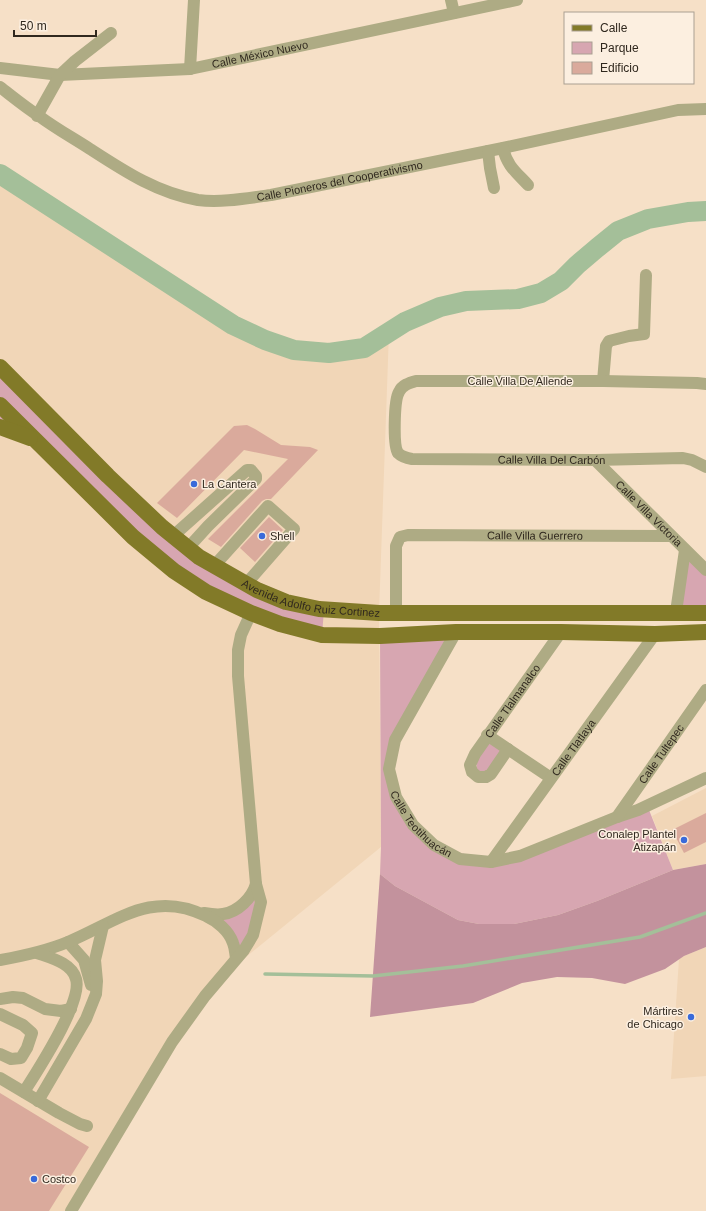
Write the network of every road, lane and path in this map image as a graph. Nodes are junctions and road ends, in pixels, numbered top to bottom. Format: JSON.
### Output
{"nodes":[{"id":1,"x":194,"y":0,"type":"edge"},
{"id":2,"x":451,"y":0,"type":"edge"},
{"id":3,"x":517,"y":0,"type":"edge"},
{"id":4,"x":493,"y":2,"type":"edge"},
{"id":5,"x":454,"y":13,"type":"junction"},
{"id":6,"x":111,"y":32,"type":"dead end"},
{"id":7,"x":0,"y":68,"type":"edge"},
{"id":8,"x":190,"y":69,"type":"junction"},
{"id":9,"x":60,"y":75,"type":"junction"},
{"id":10,"x":0,"y":87,"type":"edge"},
{"id":11,"x":706,"y":109,"type":"edge"},
{"id":12,"x":37,"y":116,"type":"junction"},
{"id":13,"x":503,"y":148,"type":"junction"},
{"id":14,"x":488,"y":151,"type":"junction"},
{"id":15,"x":528,"y":185,"type":"dead end"},
{"id":16,"x":494,"y":188,"type":"dead end"},
{"id":17,"x":646,"y":275,"type":"dead end"},
{"id":18,"x":0,"y":367,"type":"edge"},
{"id":19,"x":603,"y":381,"type":"junction"},
{"id":20,"x":706,"y":384,"type":"edge"},
{"id":21,"x":0,"y":406,"type":"edge"},
{"id":22,"x":0,"y":427,"type":"edge"},
{"id":23,"x":38,"y":442,"type":"junction"},
{"id":24,"x":397,"y":452,"type":"joint"},
{"id":25,"x":595,"y":460,"type":"junction"},
{"id":26,"x":706,"y":467,"type":"edge"},
{"id":27,"x":216,"y":498,"type":"junction"},
{"id":28,"x":226,"y":508,"type":"junction"},
{"id":29,"x":173,"y":536,"type":"junction"},
{"id":30,"x":671,"y":536,"type":"junction"},
{"id":31,"x":188,"y":548,"type":"junction"},
{"id":32,"x":685,"y":550,"type":"junction"},
{"id":33,"x":214,"y":566,"type":"junction"},
{"id":34,"x":706,"y":570,"type":"edge"},
{"id":35,"x":246,"y":584,"type":"junction"},
{"id":36,"x":286,"y":602,"type":"junction"},
{"id":37,"x":319,"y":609,"type":"junction"},
{"id":38,"x":676,"y":612,"type":"junction"},
{"id":39,"x":251,"y":613,"type":"junction"},
{"id":40,"x":706,"y":613,"type":"edge"},
{"id":41,"x":396,"y":614,"type":"junction"},
{"id":42,"x":280,"y":624,"type":"junction"},
{"id":43,"x":456,"y":632,"type":"junction"},
{"id":44,"x":561,"y":632,"type":"junction"},
{"id":45,"x":706,"y":632,"type":"edge"},
{"id":46,"x":316,"y":634,"type":"junction"},
{"id":47,"x":655,"y":634,"type":"junction"},
{"id":48,"x":706,"y":690,"type":"edge"},
{"id":49,"x":487,"y":735,"type":"junction"},
{"id":50,"x":508,"y":749,"type":"junction"},
{"id":51,"x":551,"y":778,"type":"junction"},
{"id":52,"x":706,"y":778,"type":"edge"},
{"id":53,"x":617,"y":817,"type":"junction"},
{"id":54,"x":491,"y":862,"type":"junction"},
{"id":55,"x":256,"y":884,"type":"junction"},
{"id":56,"x":198,"y":912,"type":"junction"},
{"id":57,"x":103,"y":926,"type":"junction"},
{"id":58,"x":68,"y":942,"type":"junction"},
{"id":59,"x":37,"y":953,"type":"junction"},
{"id":60,"x":236,"y":958,"type":"junction"},
{"id":61,"x":0,"y":960,"type":"edge"},
{"id":62,"x":0,"y":999,"type":"edge"},
{"id":63,"x":71,"y":1009,"type":"junction"},
{"id":64,"x":0,"y":1014,"type":"edge"},
{"id":65,"x":0,"y":1054,"type":"edge"},
{"id":66,"x":0,"y":1078,"type":"edge"},
{"id":67,"x":32,"y":1097,"type":"junction"},
{"id":68,"x":87,"y":1126,"type":"dead end"},
{"id":69,"x":71,"y":1211,"type":"edge"}],
"edges":[{"from":1,"to":8,"type":"street"},
{"from":2,"to":5,"type":"street"},
{"from":3,"to":4,"type":"street","name":"Calle México Nuevo"},
{"from":4,"to":5,"type":"street","name":"Calle México Nuevo"},
{"from":5,"to":8,"type":"street","name":"Calle México Nuevo"},
{"from":6,"to":9,"type":"street"},
{"from":7,"to":9,"type":"street","name":"Calle México Nuevo"},
{"from":8,"to":9,"type":"street","name":"Calle México Nuevo"},
{"from":9,"to":12,"type":"street"},
{"from":10,"to":12,"type":"street","name":"Calle Pioneros del Cooperativismo"},
{"from":11,"to":13,"type":"street","name":"Calle Pioneros del Cooperativismo"},
{"from":12,"to":14,"type":"street","name":"Calle Pioneros del Cooperativismo"},
{"from":13,"to":14,"type":"street","name":"Calle Pioneros del Cooperativismo"},
{"from":13,"to":15,"type":"street"},
{"from":14,"to":16,"type":"street"},
{"from":17,"to":19,"type":"street"},
{"from":18,"to":29,"type":"main road","name":"Avenida Adolfo Ruiz Cortinez"},
{"from":19,"to":20,"type":"street","name":"Calle Villa De Allende"},
{"from":19,"to":24,"type":"street","name":"Calle Villa De Allende"},
{"from":21,"to":23,"type":"main road"},
{"from":22,"to":23,"type":"main road"},
{"from":23,"to":39,"type":"main road"},
{"from":24,"to":25,"type":"street","name":"Calle Villa Del Carbón"},
{"from":25,"to":26,"type":"street","name":"Calle Villa Del Carbón"},
{"from":25,"to":30,"type":"street","name":"Calle Villa Victoria"},
{"from":27,"to":28,"type":"street"},
{"from":27,"to":28,"type":"street"},
{"from":27,"to":29,"type":"street"},
{"from":28,"to":31,"type":"street"},
{"from":29,"to":31,"type":"main road","name":"Avenida Adolfo Ruiz Cortinez"},
{"from":30,"to":32,"type":"street","name":"Calle Villa Victoria"},
{"from":30,"to":41,"type":"street","name":"Calle Villa Guerrero"},
{"from":31,"to":33,"type":"main road","name":"Avenida Adolfo Ruiz Cortinez"},
{"from":32,"to":34,"type":"street","name":"Calle Villa Victoria"},
{"from":32,"to":38,"type":"street","name":"Calle Villa Victoria"},
{"from":33,"to":35,"type":"main road","name":"Avenida Adolfo Ruiz Cortinez"},
{"from":33,"to":35,"type":"street"},
{"from":35,"to":36,"type":"main road","name":"Avenida Adolfo Ruiz Cortinez"},
{"from":36,"to":37,"type":"main road","name":"Avenida Adolfo Ruiz Cortinez"},
{"from":36,"to":42,"type":"main road"},
{"from":37,"to":41,"type":"main road","name":"Avenida Adolfo Ruiz Cortinez"},
{"from":37,"to":46,"type":"main road"},
{"from":38,"to":40,"type":"main road","name":"Avenida Adolfo Ruiz Cortinez"},
{"from":38,"to":41,"type":"main road","name":"Avenida Adolfo Ruiz Cortinez"},
{"from":39,"to":42,"type":"main road"},
{"from":39,"to":55,"type":"street"},
{"from":42,"to":46,"type":"main road"},
{"from":43,"to":44,"type":"main road"},
{"from":43,"to":46,"type":"main road"},
{"from":43,"to":54,"type":"street","name":"Calle Teotihuacán"},
{"from":44,"to":47,"type":"main road"},
{"from":44,"to":49,"type":"street","name":"Calle Tlalmanalco"},
{"from":45,"to":47,"type":"main road"},
{"from":47,"to":51,"type":"street","name":"Calle Tlatlaya"},
{"from":48,"to":53,"type":"street","name":"Calle Tultepec"},
{"from":49,"to":50,"type":"street"},
{"from":49,"to":50,"type":"street","name":"Calle Tlalmanalco"},
{"from":50,"to":51,"type":"street"},
{"from":51,"to":54,"type":"street","name":"Calle Tlatlaya"},
{"from":52,"to":53,"type":"street","name":"Calle Teotihuacán"},
{"from":53,"to":54,"type":"street","name":"Calle Teotihuacán"},
{"from":55,"to":56,"type":"street"},
{"from":55,"to":60,"type":"street"},
{"from":56,"to":57,"type":"street"},
{"from":56,"to":60,"type":"street"},
{"from":57,"to":58,"type":"street"},
{"from":57,"to":67,"type":"street"},
{"from":58,"to":59,"type":"street"},
{"from":58,"to":67,"type":"street"},
{"from":59,"to":61,"type":"street"},
{"from":59,"to":63,"type":"street"},
{"from":60,"to":69,"type":"street"},
{"from":62,"to":63,"type":"street"},
{"from":63,"to":67,"type":"street"},
{"from":64,"to":65,"type":"street"},
{"from":66,"to":67,"type":"street"},
{"from":67,"to":68,"type":"street"}]}
